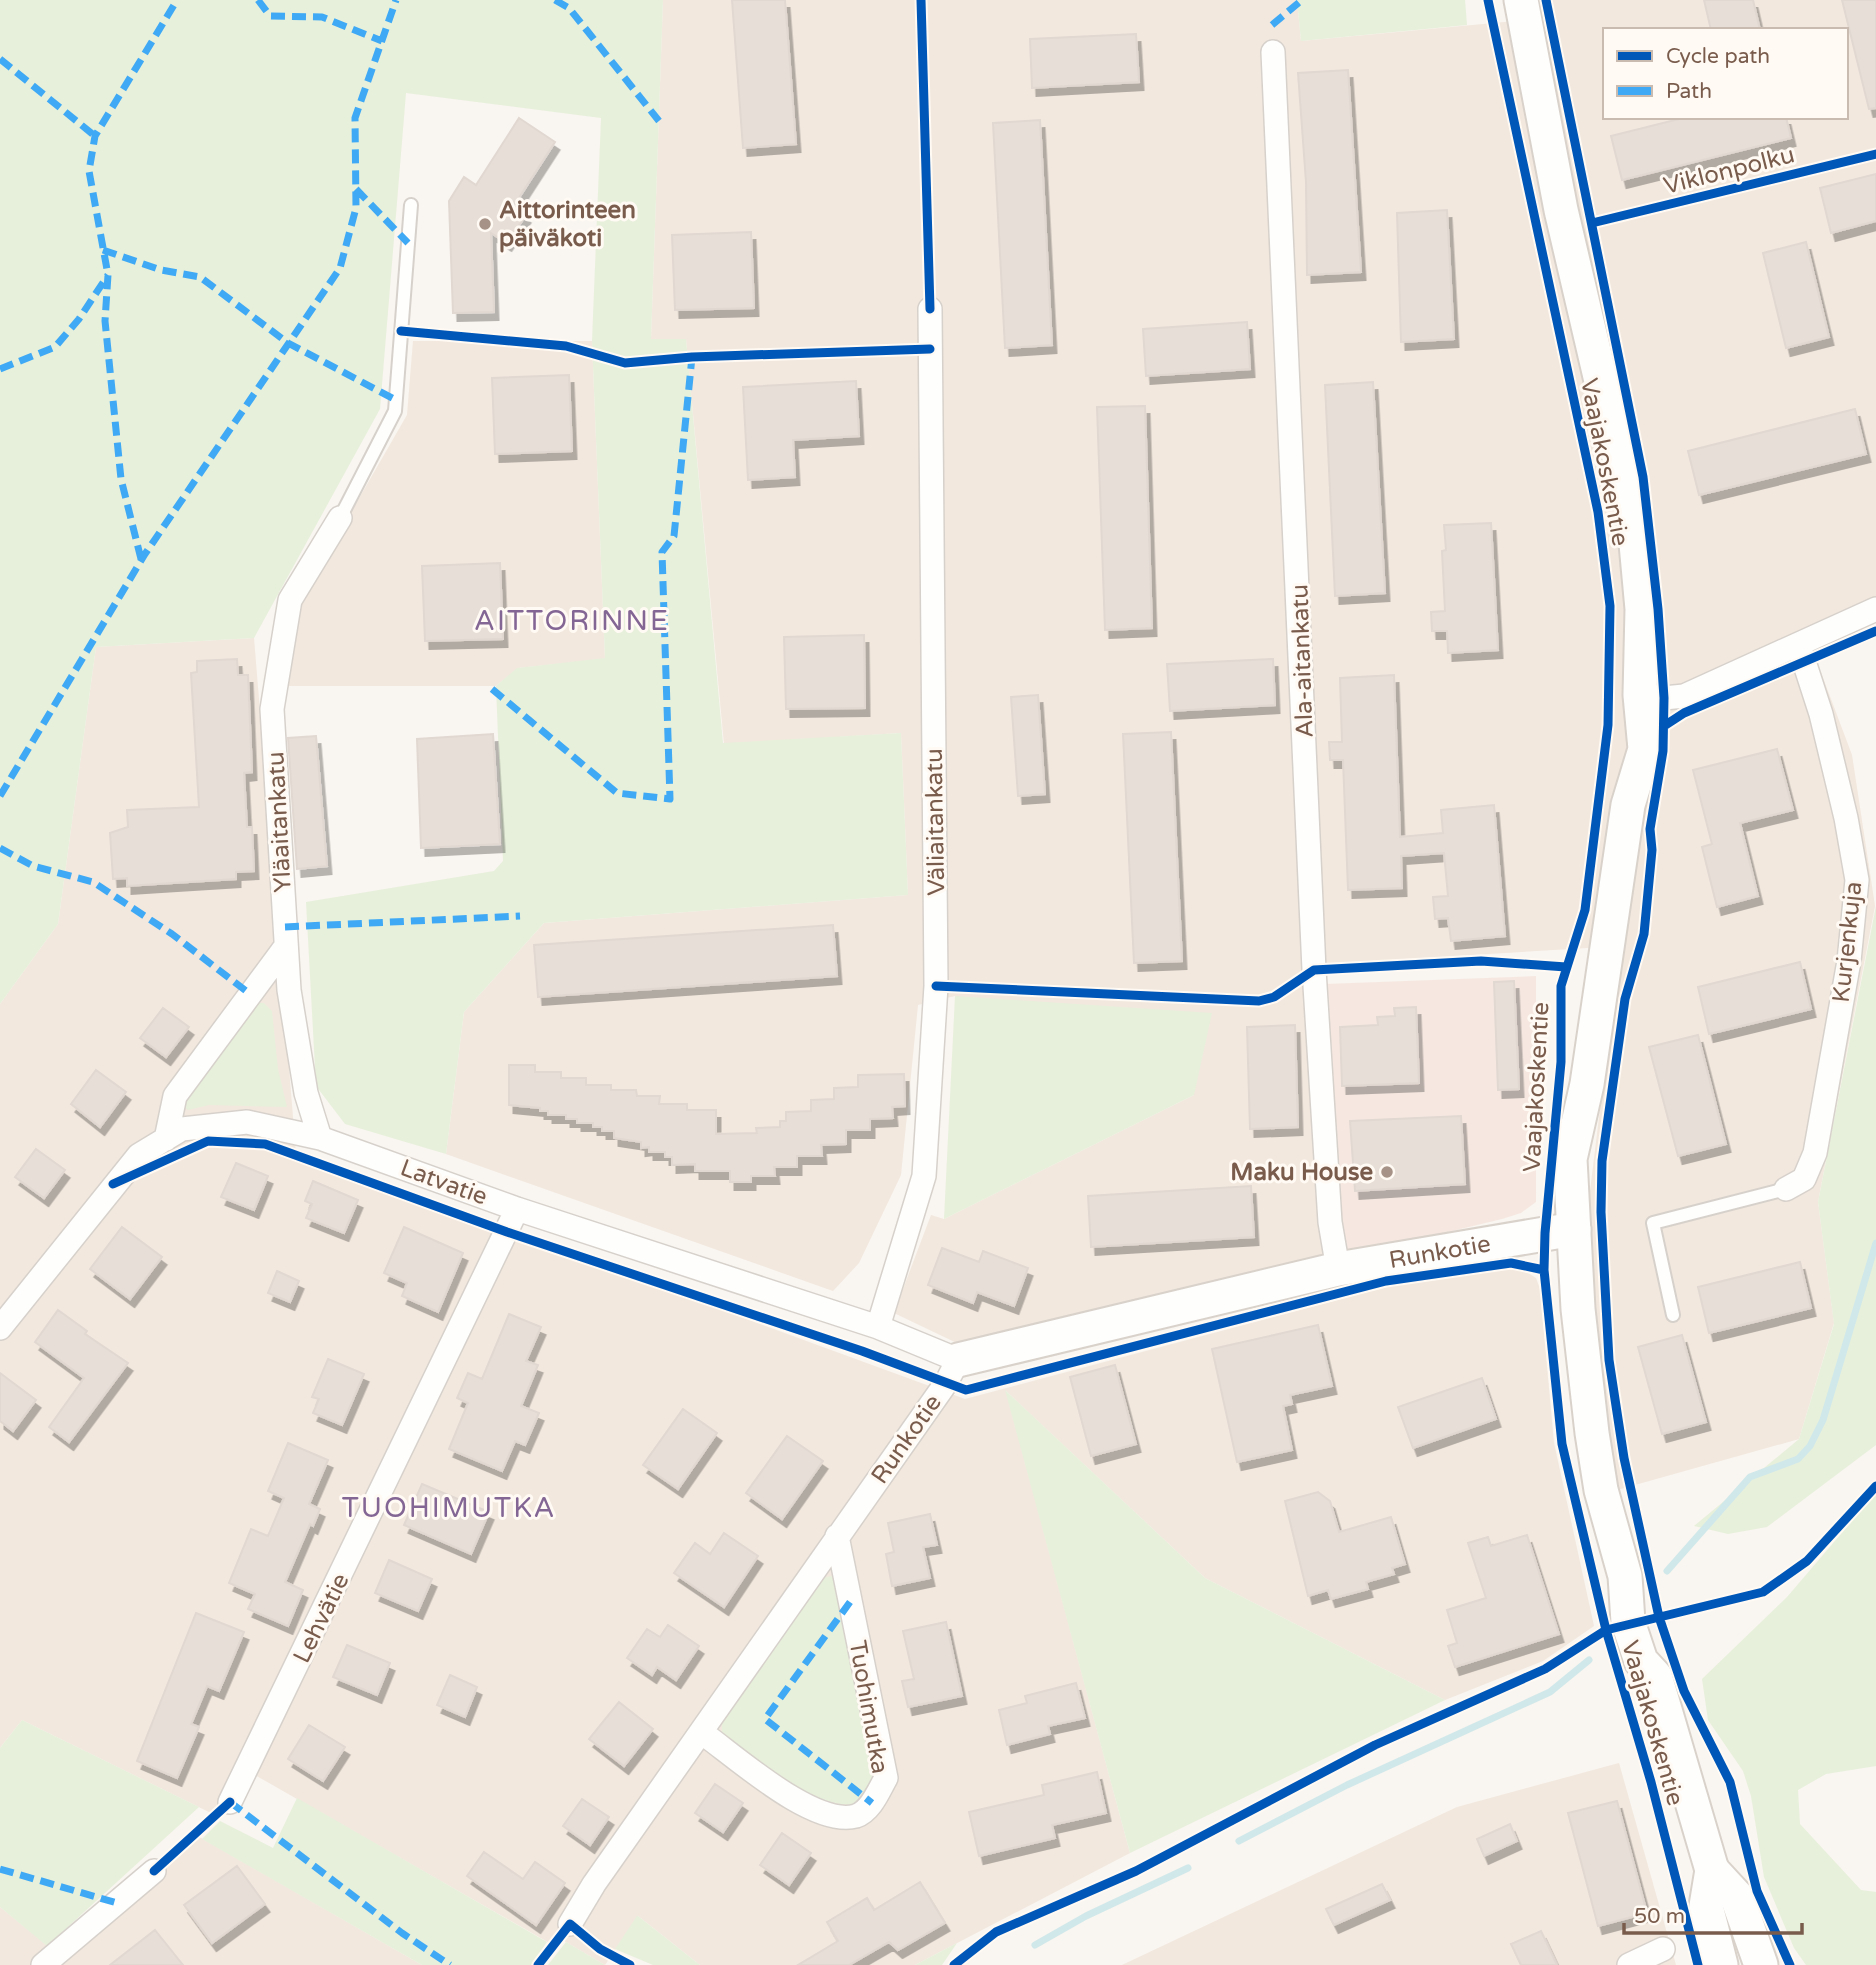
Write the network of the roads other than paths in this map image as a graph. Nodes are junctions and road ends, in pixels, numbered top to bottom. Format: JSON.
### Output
{"nodes":[{"id":1,"x":1521,"y":0,"type":"edge"},
{"id":2,"x":1273,"y":52,"type":"dead end"},
{"id":3,"x":411,"y":205,"type":"dead end"},
{"id":4,"x":930,"y":309,"type":"dead end"},
{"id":5,"x":340,"y":518,"type":"joint"},
{"id":6,"x":1876,"y":609,"type":"edge"},
{"id":7,"x":1799,"y":646,"type":"junction"},
{"id":8,"x":1640,"y":695,"type":"junction"},
{"id":9,"x":286,"y":946,"type":"junction"},
{"id":10,"x":320,"y":1138,"type":"junction"},
{"id":11,"x":166,"y":1139,"type":"junction"},
{"id":12,"x":1786,"y":1189,"type":"joint"},
{"id":13,"x":517,"y":1209,"type":"junction"},
{"id":14,"x":1574,"y":1229,"type":"junction"},
{"id":15,"x":1338,"y":1269,"type":"junction"},
{"id":16,"x":1673,"y":1315,"type":"dead end"},
{"id":17,"x":878,"y":1327,"type":"junction"},
{"id":18,"x":0,"y":1328,"type":"edge"},
{"id":19,"x":958,"y":1360,"type":"junction"},
{"id":20,"x":837,"y":1536,"type":"junction"},
{"id":21,"x":701,"y":1732,"type":"junction"},
{"id":22,"x":230,"y":1802,"type":"dead end"},
{"id":23,"x":1712,"y":1870,"type":"junction"},
{"id":24,"x":154,"y":1871,"type":"dead end"},
{"id":25,"x":570,"y":1924,"type":"dead end"},
{"id":26,"x":1663,"y":1949,"type":"dead end"},
{"id":27,"x":43,"y":1965,"type":"edge"},
{"id":28,"x":1629,"y":1965,"type":"edge"},
{"id":29,"x":1721,"y":1965,"type":"edge"},
{"id":30,"x":1761,"y":1965,"type":"edge"}],
"edges":[{"from":1,"to":8,"type":"main road","name":"Vaajakoskentie"},
{"from":2,"to":15,"type":"street","name":"Ala-aitankatu"},
{"from":3,"to":5,"type":"lane"},
{"from":4,"to":17,"type":"street","name":"Väliaitankatu"},
{"from":5,"to":9,"type":"street","name":"Yläaitankatu"},
{"from":6,"to":7,"type":"street"},
{"from":7,"to":8,"type":"street"},
{"from":7,"to":12,"type":"street","name":"Kurjenkuja"},
{"from":8,"to":14,"type":"main road","name":"Vaajakoskentie"},
{"from":9,"to":10,"type":"street","name":"Yläaitankatu"},
{"from":9,"to":11,"type":"street"},
{"from":10,"to":11,"type":"street","name":"Latvatie"},
{"from":10,"to":13,"type":"street","name":"Latvatie"},
{"from":11,"to":18,"type":"street","name":"Latvatie"},
{"from":12,"to":16,"type":"lane"},
{"from":13,"to":17,"type":"street","name":"Latvatie"},
{"from":13,"to":22,"type":"street","name":"Lehvätie"},
{"from":14,"to":15,"type":"main road","name":"Runkotie"},
{"from":14,"to":23,"type":"main road","name":"Vaajakoskentie"},
{"from":15,"to":19,"type":"main road","name":"Runkotie"},
{"from":17,"to":19,"type":"street","name":"Latvatie"},
{"from":19,"to":20,"type":"street","name":"Runkotie"},
{"from":20,"to":21,"type":"street","name":"Runkotie"},
{"from":20,"to":21,"type":"street","name":"Tuohimutka"},
{"from":21,"to":25,"type":"street","name":"Runkotie"},
{"from":23,"to":29,"type":"main road","name":"Vaajakoskentie"},
{"from":23,"to":30,"type":"main road","name":"Vaajakoskentie"},
{"from":24,"to":27,"type":"street"},
{"from":26,"to":28,"type":"street"}]}
